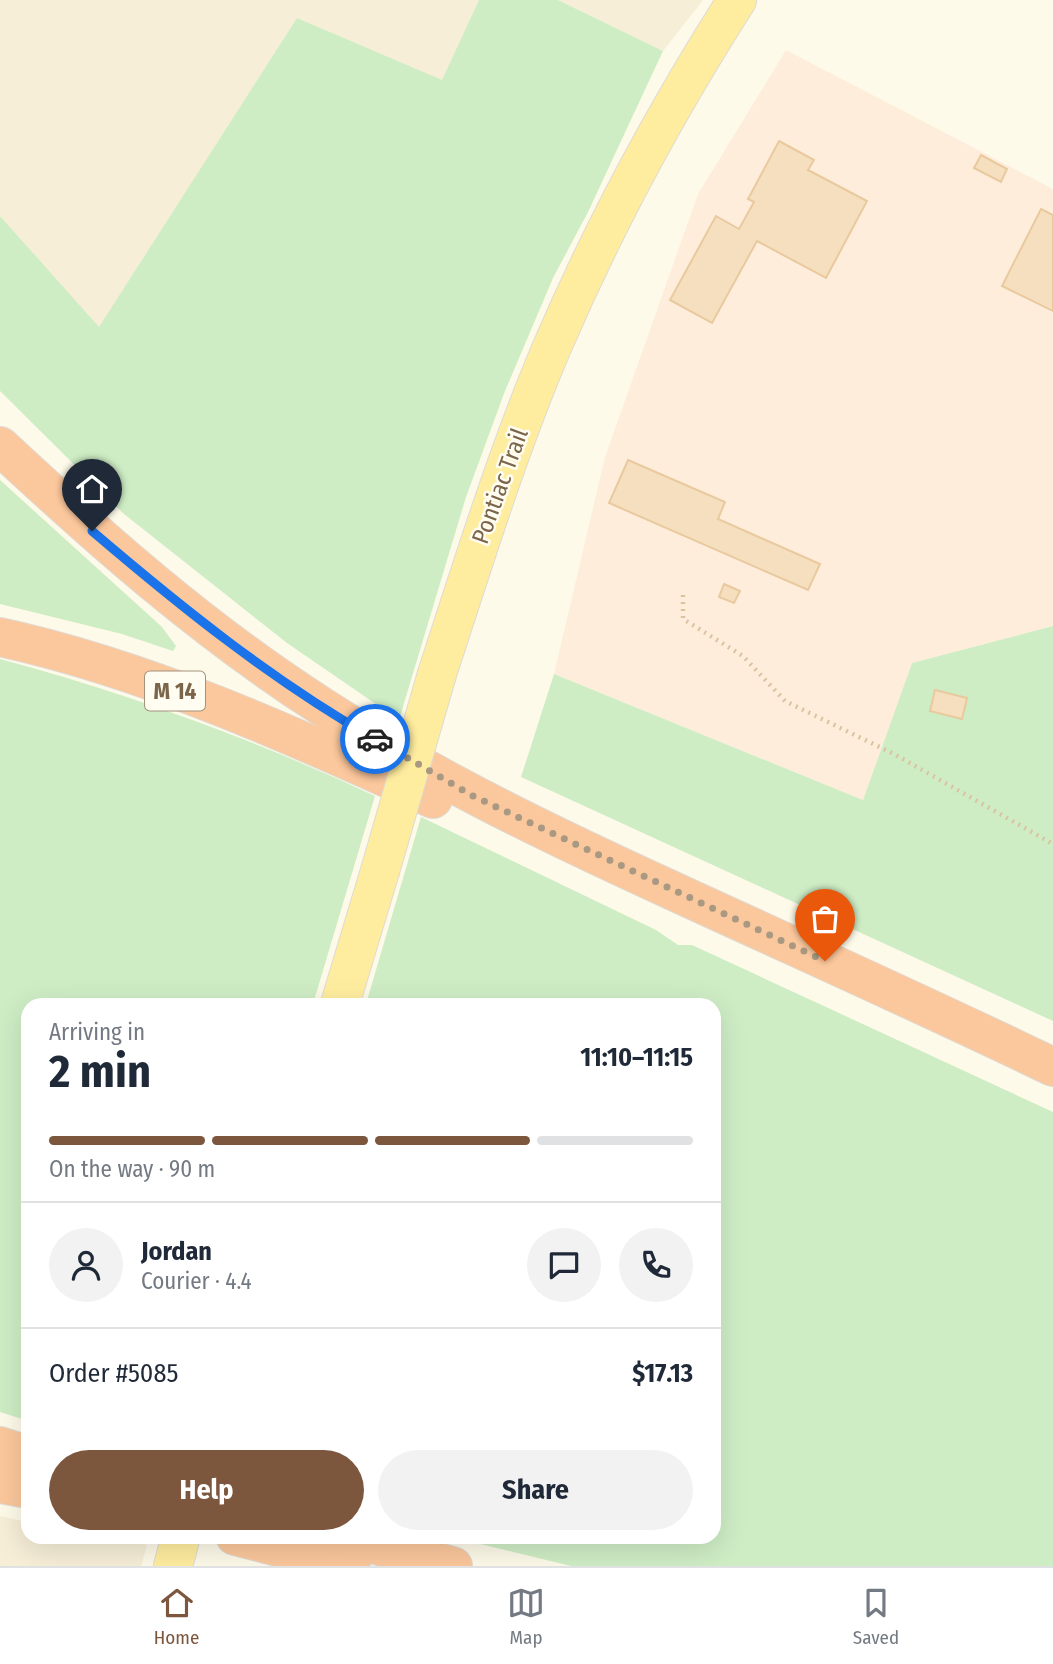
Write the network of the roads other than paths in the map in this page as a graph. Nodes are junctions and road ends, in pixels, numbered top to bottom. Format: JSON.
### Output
{"nodes":[{"id":1,"x":737,"y":0,"type":"edge"},
{"id":2,"x":0,"y":446,"type":"edge"},
{"id":3,"x":0,"y":637,"type":"edge"},
{"id":4,"x":342,"y":998,"type":"edge"},
{"id":5,"x":1053,"y":1067,"type":"edge"},
{"id":6,"x":1053,"y":1087,"type":"edge"},
{"id":7,"x":0,"y":1446,"type":"edge"},
{"id":8,"x":21,"y":1453,"type":"edge"},
{"id":9,"x":0,"y":1484,"type":"edge"},
{"id":10,"x":21,"y":1488,"type":"edge"},
{"id":11,"x":179,"y":1544,"type":"edge"},
{"id":12,"x":265,"y":1544,"type":"edge"},
{"id":13,"x":372,"y":1544,"type":"edge"},
{"id":14,"x":173,"y":1566,"type":"edge"},
{"id":15,"x":351,"y":1566,"type":"edge"},
{"id":16,"x":453,"y":1566,"type":"edge"}],
"edges":[{"from":1,"to":4,"type":"main road","name":"Pontiac Trail","bridge":true},
{"from":2,"to":5,"type":"highway"},
{"from":3,"to":6,"type":"highway","number":"M 14"},
{"from":7,"to":8,"type":"highway"},
{"from":9,"to":10,"type":"highway"},
{"from":11,"to":14,"type":"main road"},
{"from":12,"to":15,"type":"highway"},
{"from":13,"to":16,"type":"highway"}]}
